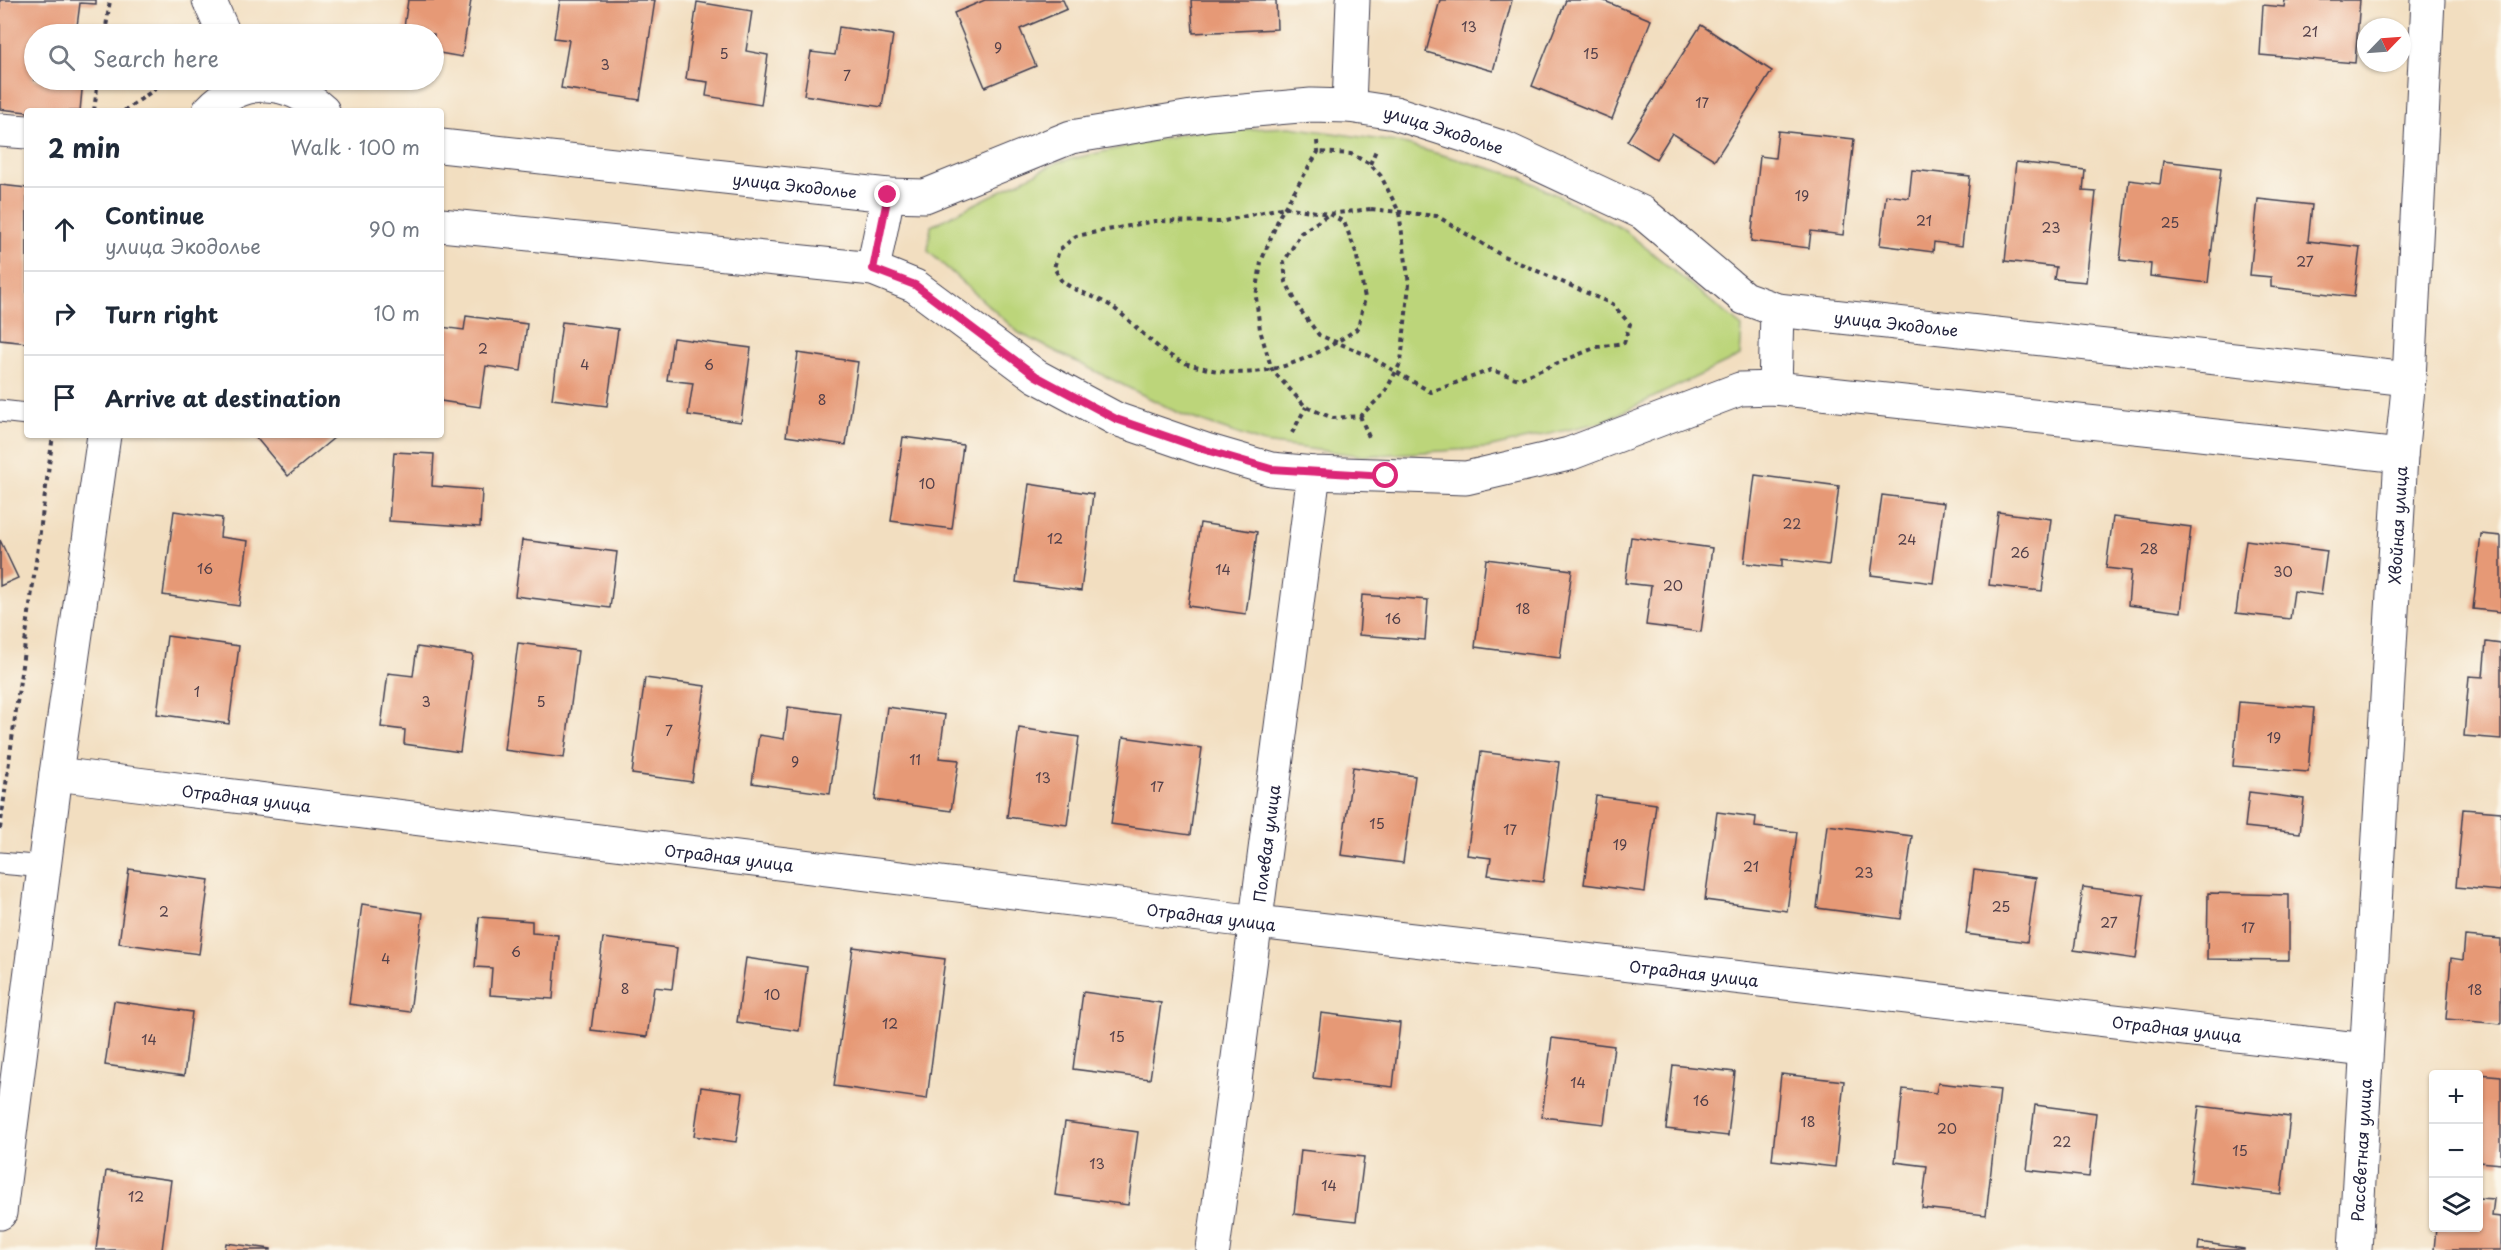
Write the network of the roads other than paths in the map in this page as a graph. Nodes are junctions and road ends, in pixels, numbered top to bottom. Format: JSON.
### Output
{"nodes":[{"id":1,"x":208,"y":0,"type":"edge"},
{"id":2,"x":1353,"y":0,"type":"edge"},
{"id":3,"x":2428,"y":0,"type":"edge"},
{"id":4,"x":219,"y":24,"type":"edge"},
{"id":5,"x":235,"y":90,"type":"edge"},
{"id":6,"x":288,"y":90,"type":"edge"},
{"id":7,"x":321,"y":106,"type":"edge"},
{"id":8,"x":1349,"y":106,"type":"junction"},
{"id":9,"x":212,"y":108,"type":"edge"},
{"id":10,"x":0,"y":130,"type":"edge"},
{"id":11,"x":24,"y":132,"type":"edge"},
{"id":12,"x":444,"y":146,"type":"edge"},
{"id":13,"x":888,"y":195,"type":"junction"},
{"id":14,"x":444,"y":225,"type":"edge"},
{"id":15,"x":873,"y":269,"type":"junction"},
{"id":16,"x":1777,"y":310,"type":"junction"},
{"id":17,"x":2409,"y":379,"type":"junction"},
{"id":18,"x":1775,"y":388,"type":"junction"},
{"id":19,"x":0,"y":411,"type":"edge"},
{"id":20,"x":24,"y":414,"type":"edge"},
{"id":21,"x":104,"y":438,"type":"edge"},
{"id":22,"x":2401,"y":456,"type":"junction"},
{"id":23,"x":1314,"y":473,"type":"junction"},
{"id":24,"x":56,"y":774,"type":"junction"},
{"id":25,"x":0,"y":863,"type":"edge"},
{"id":26,"x":45,"y":867,"type":"junction"},
{"id":27,"x":1257,"y":922,"type":"junction"},
{"id":28,"x":2366,"y":1050,"type":"junction"},
{"id":29,"x":7,"y":1092,"type":"edge"},
{"id":30,"x":0,"y":1213,"type":"edge"},
{"id":31,"x":1213,"y":1250,"type":"edge"},
{"id":32,"x":2355,"y":1250,"type":"edge"}],
"edges":[{"from":1,"to":4,"type":"street"},
{"from":2,"to":8,"type":"street"},
{"from":3,"to":17,"type":"street","name":"Хвойная улица"},
{"from":5,"to":9,"type":"street"},
{"from":6,"to":7,"type":"street"},
{"from":8,"to":13,"type":"street","name":"улица Экодолье"},
{"from":8,"to":16,"type":"street","name":"улица Экодолье"},
{"from":10,"to":11,"type":"street"},
{"from":12,"to":13,"type":"street","name":"улица Экодолье"},
{"from":13,"to":15,"type":"street"},
{"from":14,"to":15,"type":"street"},
{"from":15,"to":23,"type":"street"},
{"from":16,"to":17,"type":"street","name":"улица Экодолье"},
{"from":16,"to":18,"type":"street"},
{"from":17,"to":22,"type":"street","name":"Хвойная улица"},
{"from":18,"to":22,"type":"street"},
{"from":18,"to":23,"type":"street"},
{"from":19,"to":20,"type":"lane"},
{"from":21,"to":24,"type":"street"},
{"from":22,"to":28,"type":"street","name":"Хвойная улица"},
{"from":23,"to":27,"type":"street","name":"Полевая улица"},
{"from":24,"to":26,"type":"street"},
{"from":24,"to":27,"type":"street","name":"Отрадная улица"},
{"from":25,"to":26,"type":"lane"},
{"from":26,"to":29,"type":"street"},
{"from":27,"to":28,"type":"street","name":"Отрадная улица"},
{"from":27,"to":31,"type":"street","name":"Полевая улица"},
{"from":28,"to":32,"type":"street","name":"Рассветная улица"},
{"from":29,"to":30,"type":"street"}]}
